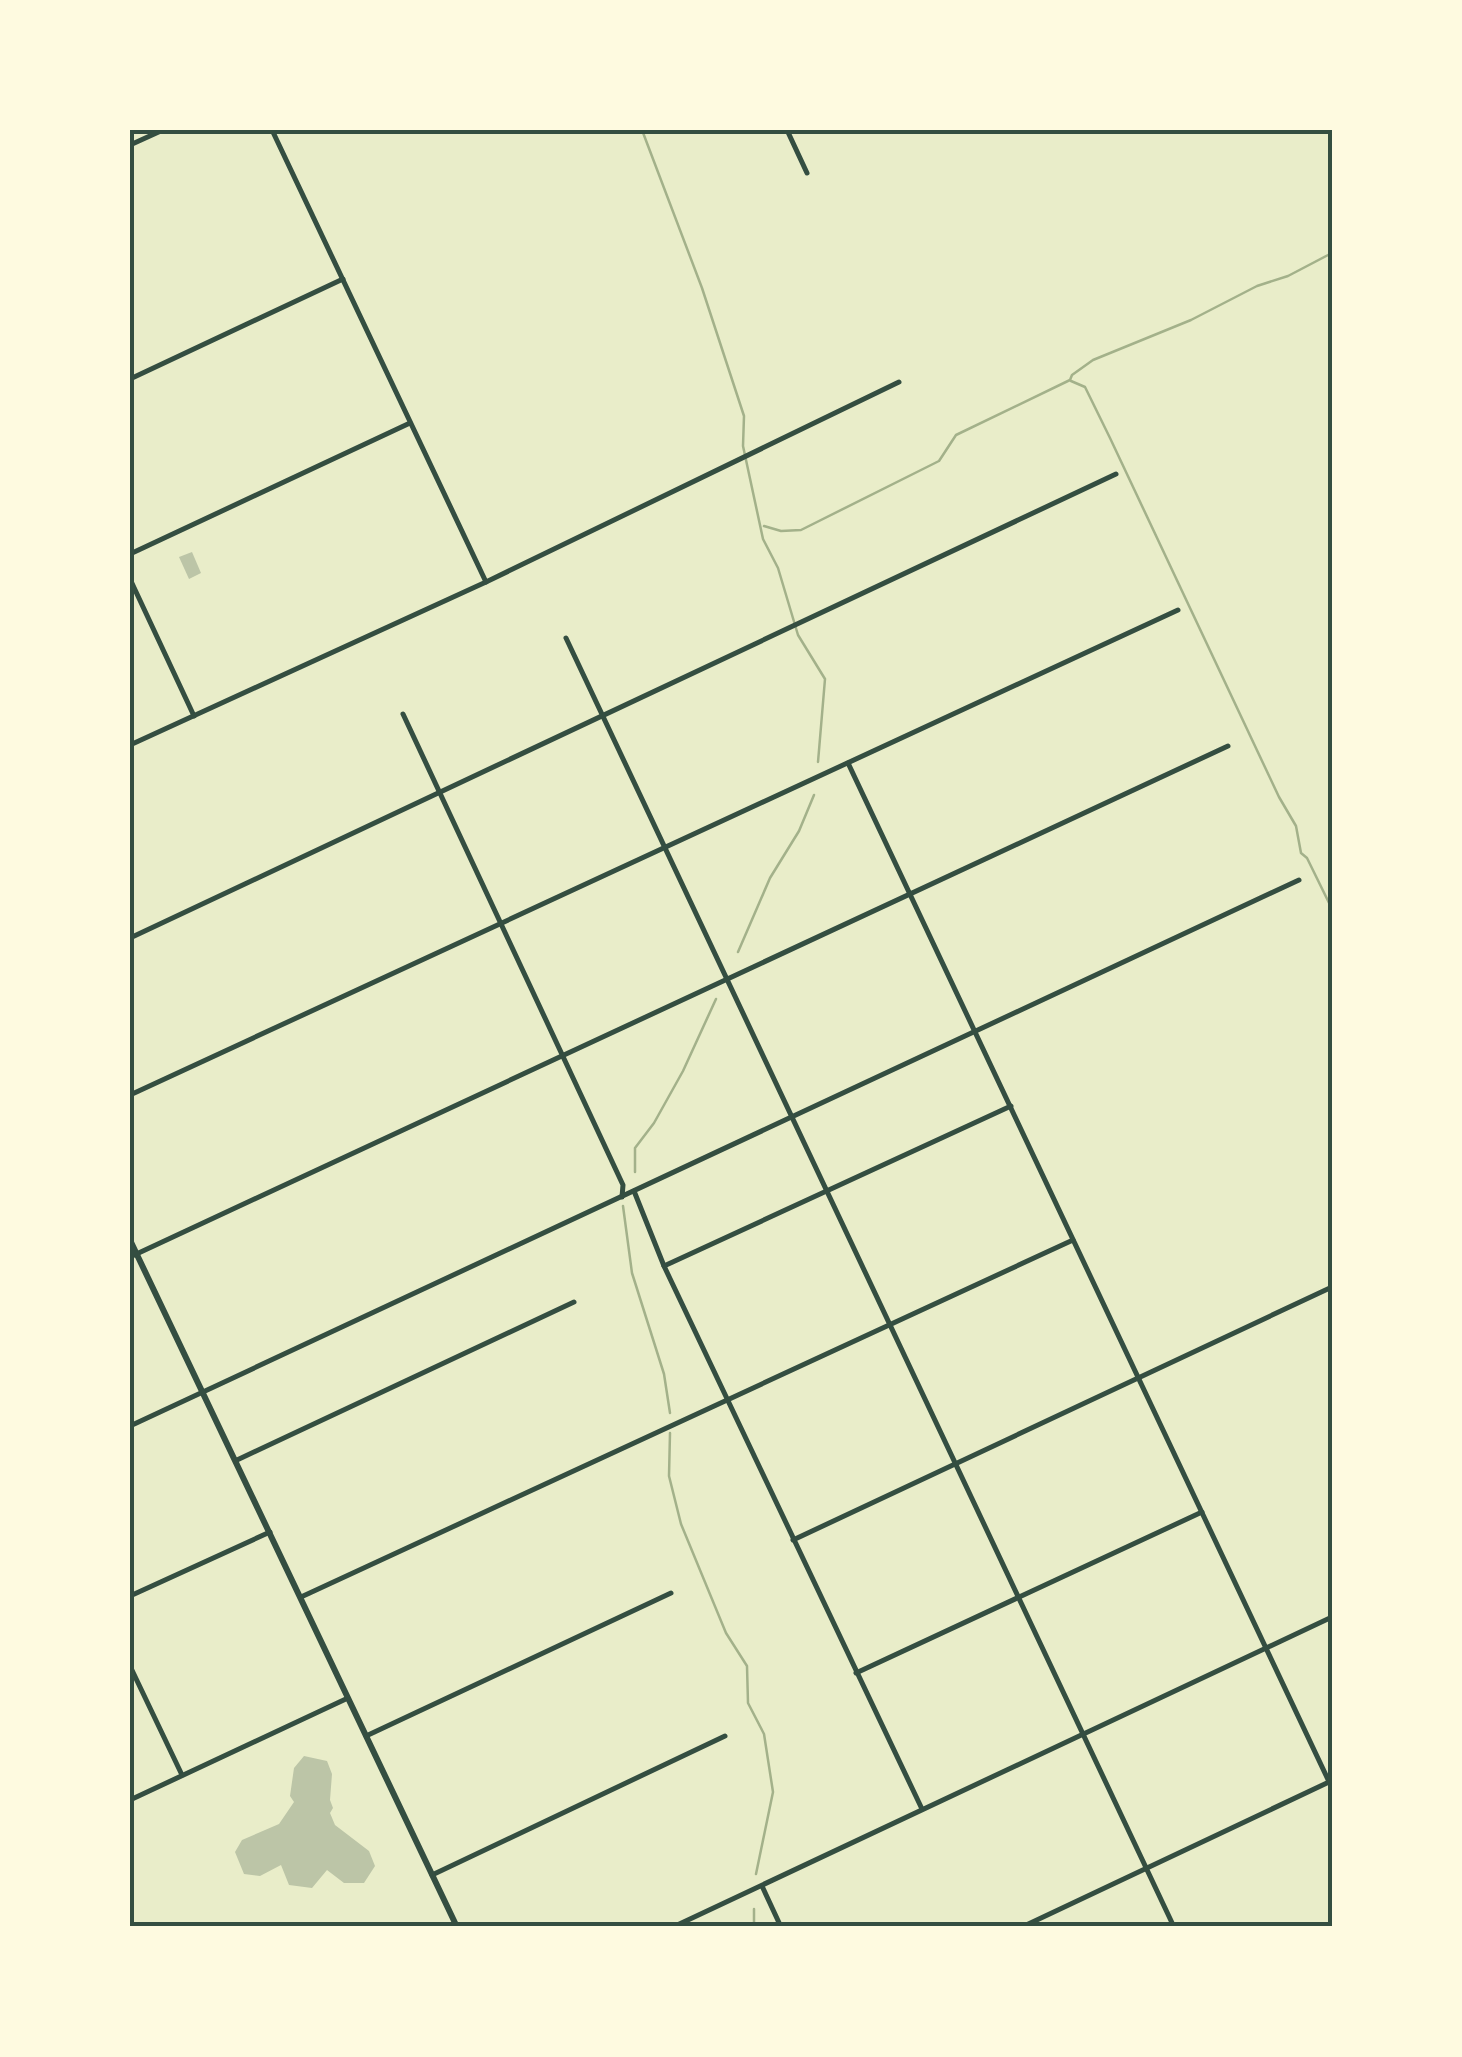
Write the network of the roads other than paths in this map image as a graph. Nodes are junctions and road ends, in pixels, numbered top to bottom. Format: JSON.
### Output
{"nodes":[{"id":1,"x":163,"y":130,"type":"edge"},
{"id":2,"x":272,"y":130,"type":"edge"},
{"id":3,"x":787,"y":130,"type":"edge"},
{"id":4,"x":130,"y":145,"type":"edge"},
{"id":5,"x":807,"y":173,"type":"dead end"},
{"id":6,"x":343,"y":280,"type":"junction"},
{"id":7,"x":130,"y":378,"type":"edge"},
{"id":8,"x":900,"y":382,"type":"dead end"},
{"id":9,"x":410,"y":422,"type":"junction"},
{"id":10,"x":1116,"y":474,"type":"dead end"},
{"id":11,"x":130,"y":554,"type":"edge"},
{"id":12,"x":130,"y":579,"type":"edge"},
{"id":13,"x":486,"y":582,"type":"junction"},
{"id":14,"x":1178,"y":610,"type":"dead end"},
{"id":15,"x":566,"y":638,"type":"dead end"},
{"id":16,"x":403,"y":714,"type":"dead end"},
{"id":17,"x":603,"y":715,"type":"junction"},
{"id":18,"x":194,"y":716,"type":"junction"},
{"id":19,"x":130,"y":745,"type":"edge"},
{"id":20,"x":1228,"y":746,"type":"dead end"},
{"id":21,"x":848,"y":763,"type":"junction"},
{"id":22,"x":440,"y":792,"type":"junction"},
{"id":23,"x":666,"y":847,"type":"junction"},
{"id":24,"x":1299,"y":880,"type":"dead end"},
{"id":25,"x":910,"y":894,"type":"junction"},
{"id":26,"x":501,"y":923,"type":"junction"},
{"id":27,"x":130,"y":938,"type":"edge"},
{"id":28,"x":726,"y":979,"type":"junction"},
{"id":29,"x":975,"y":1032,"type":"junction"},
{"id":30,"x":562,"y":1056,"type":"junction"},
{"id":31,"x":130,"y":1095,"type":"edge"},
{"id":32,"x":1011,"y":1106,"type":"junction"},
{"id":33,"x":792,"y":1117,"type":"junction"},
{"id":34,"x":634,"y":1191,"type":"junction"},
{"id":35,"x":827,"y":1191,"type":"junction"},
{"id":36,"x":622,"y":1196,"type":"junction"},
{"id":37,"x":130,"y":1240,"type":"edge"},
{"id":38,"x":1073,"y":1240,"type":"junction"},
{"id":39,"x":133,"y":1255,"type":"edge"},
{"id":40,"x":664,"y":1266,"type":"junction"},
{"id":41,"x":1332,"y":1286,"type":"edge"},
{"id":42,"x":574,"y":1302,"type":"dead end"},
{"id":43,"x":890,"y":1326,"type":"junction"},
{"id":44,"x":1138,"y":1378,"type":"junction"},
{"id":45,"x":202,"y":1393,"type":"junction"},
{"id":46,"x":728,"y":1400,"type":"junction"},
{"id":47,"x":130,"y":1426,"type":"edge"},
{"id":48,"x":237,"y":1460,"type":"junction"},
{"id":49,"x":956,"y":1464,"type":"junction"},
{"id":50,"x":1202,"y":1512,"type":"junction"},
{"id":51,"x":270,"y":1532,"type":"junction"},
{"id":52,"x":793,"y":1540,"type":"junction"},
{"id":53,"x":671,"y":1593,"type":"dead end"},
{"id":54,"x":130,"y":1596,"type":"edge"},
{"id":55,"x":301,"y":1597,"type":"junction"},
{"id":56,"x":1019,"y":1597,"type":"junction"},
{"id":57,"x":1332,"y":1617,"type":"edge"},
{"id":58,"x":1266,"y":1648,"type":"junction"},
{"id":59,"x":130,"y":1666,"type":"edge"},
{"id":60,"x":856,"y":1673,"type":"junction"},
{"id":61,"x":348,"y":1698,"type":"junction"},
{"id":62,"x":1083,"y":1733,"type":"junction"},
{"id":63,"x":366,"y":1736,"type":"junction"},
{"id":64,"x":725,"y":1736,"type":"dead end"},
{"id":65,"x":182,"y":1776,"type":"junction"},
{"id":66,"x":1331,"y":1784,"type":"edge"},
{"id":67,"x":130,"y":1800,"type":"edge"},
{"id":68,"x":922,"y":1809,"type":"junction"},
{"id":69,"x":1146,"y":1868,"type":"junction"},
{"id":70,"x":432,"y":1874,"type":"junction"},
{"id":71,"x":762,"y":1886,"type":"junction"},
{"id":72,"x":456,"y":1927,"type":"edge"},
{"id":73,"x":673,"y":1927,"type":"edge"},
{"id":74,"x":781,"y":1927,"type":"edge"},
{"id":75,"x":1022,"y":1927,"type":"edge"},
{"id":76,"x":1174,"y":1927,"type":"edge"}],
"edges":[{"from":1,"to":4,"type":"street"},
{"from":2,"to":6,"type":"street"},
{"from":3,"to":5,"type":"street"},
{"from":6,"to":7,"type":"street"},
{"from":6,"to":9,"type":"street"},
{"from":8,"to":13,"type":"street"},
{"from":9,"to":11,"type":"street"},
{"from":9,"to":13,"type":"street"},
{"from":10,"to":17,"type":"street"},
{"from":12,"to":18,"type":"street"},
{"from":13,"to":18,"type":"street"},
{"from":14,"to":21,"type":"street"},
{"from":15,"to":17,"type":"street"},
{"from":16,"to":22,"type":"street"},
{"from":17,"to":22,"type":"street"},
{"from":17,"to":23,"type":"street"},
{"from":18,"to":19,"type":"street"},
{"from":20,"to":25,"type":"street"},
{"from":21,"to":23,"type":"street"},
{"from":21,"to":25,"type":"street"},
{"from":22,"to":26,"type":"street"},
{"from":22,"to":27,"type":"street"},
{"from":23,"to":26,"type":"street"},
{"from":23,"to":28,"type":"street"},
{"from":24,"to":29,"type":"street"},
{"from":25,"to":28,"type":"street"},
{"from":25,"to":29,"type":"street"},
{"from":26,"to":30,"type":"street"},
{"from":26,"to":31,"type":"street"},
{"from":28,"to":30,"type":"street"},
{"from":28,"to":33,"type":"street"},
{"from":29,"to":32,"type":"street"},
{"from":29,"to":33,"type":"street"},
{"from":30,"to":36,"type":"street"},
{"from":30,"to":39,"type":"street"},
{"from":32,"to":35,"type":"street"},
{"from":32,"to":38,"type":"street"},
{"from":33,"to":34,"type":"street"},
{"from":33,"to":35,"type":"street"},
{"from":34,"to":36,"type":"street"},
{"from":34,"to":40,"type":"street"},
{"from":35,"to":40,"type":"street"},
{"from":35,"to":43,"type":"street"},
{"from":36,"to":45,"type":"street"},
{"from":37,"to":39,"type":"main road"},
{"from":38,"to":43,"type":"street"},
{"from":38,"to":44,"type":"street"},
{"from":39,"to":45,"type":"main road"},
{"from":40,"to":46,"type":"street"},
{"from":41,"to":44,"type":"street"},
{"from":42,"to":48,"type":"street"},
{"from":43,"to":46,"type":"street"},
{"from":43,"to":49,"type":"street"},
{"from":44,"to":49,"type":"street"},
{"from":44,"to":50,"type":"street"},
{"from":45,"to":47,"type":"street"},
{"from":45,"to":48,"type":"main road"},
{"from":46,"to":52,"type":"street"},
{"from":46,"to":55,"type":"street"},
{"from":48,"to":51,"type":"main road"},
{"from":49,"to":52,"type":"street"},
{"from":49,"to":56,"type":"street"},
{"from":50,"to":56,"type":"street"},
{"from":50,"to":58,"type":"street"},
{"from":51,"to":54,"type":"street"},
{"from":51,"to":55,"type":"main road"},
{"from":52,"to":60,"type":"street"},
{"from":53,"to":63,"type":"street"},
{"from":55,"to":61,"type":"main road"},
{"from":56,"to":60,"type":"street"},
{"from":56,"to":62,"type":"street"},
{"from":57,"to":58,"type":"street"},
{"from":58,"to":62,"type":"street"},
{"from":58,"to":66,"type":"street"},
{"from":59,"to":65,"type":"street"},
{"from":60,"to":68,"type":"street"},
{"from":61,"to":63,"type":"main road"},
{"from":61,"to":65,"type":"street"},
{"from":62,"to":68,"type":"street"},
{"from":62,"to":69,"type":"street"},
{"from":63,"to":70,"type":"main road"},
{"from":64,"to":70,"type":"street"},
{"from":65,"to":67,"type":"street"},
{"from":66,"to":69,"type":"street"},
{"from":68,"to":71,"type":"street"},
{"from":69,"to":75,"type":"street"},
{"from":69,"to":76,"type":"street"},
{"from":70,"to":72,"type":"main road"},
{"from":71,"to":73,"type":"street"},
{"from":71,"to":74,"type":"street"}]}
